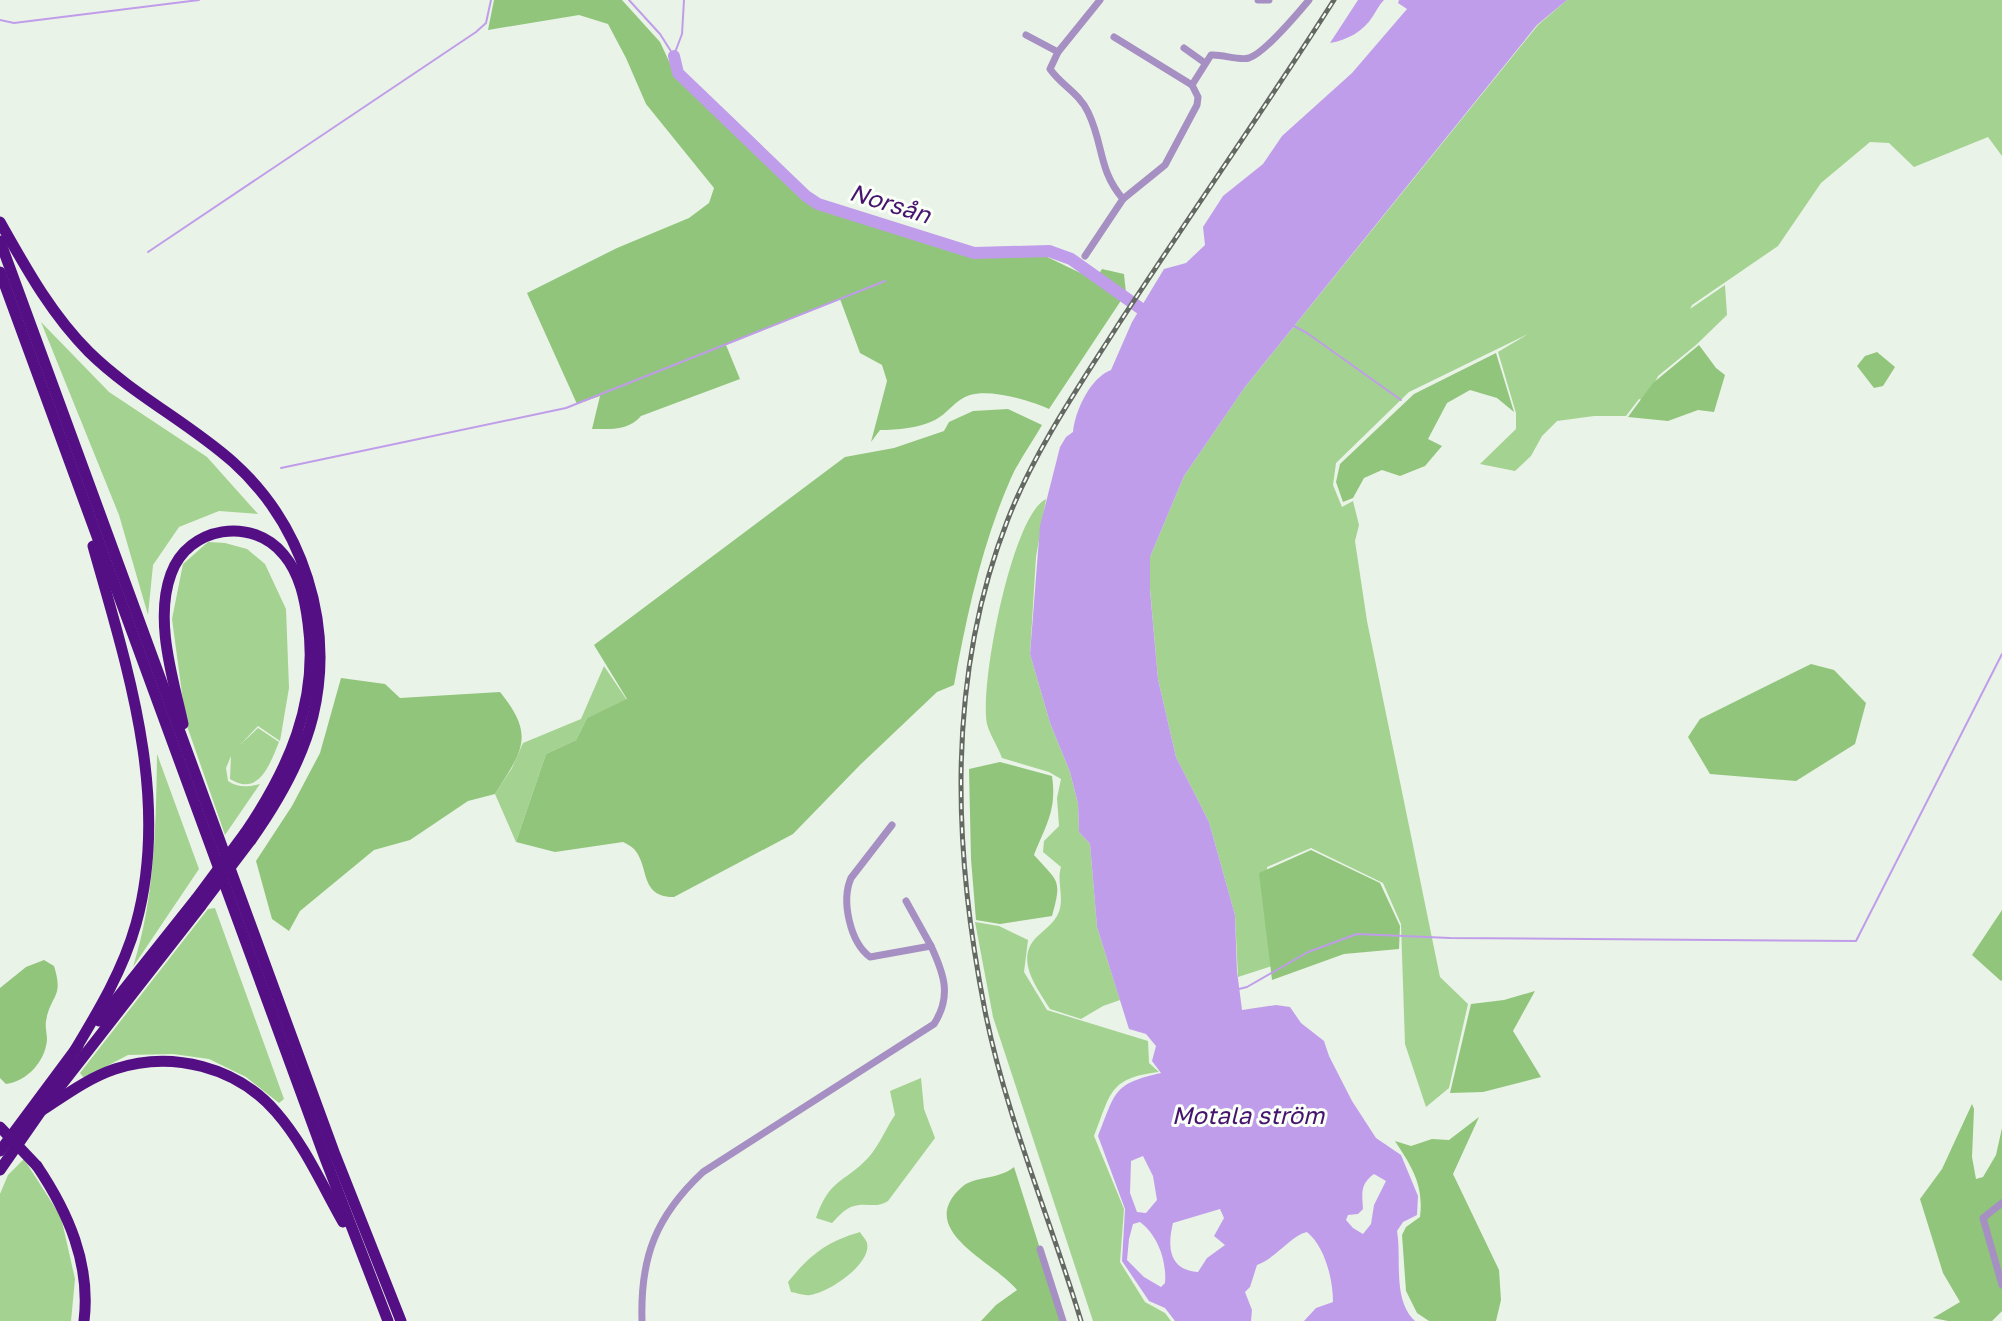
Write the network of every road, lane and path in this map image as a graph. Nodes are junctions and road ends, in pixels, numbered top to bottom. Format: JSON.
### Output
{"nodes":[{"id":1,"x":1100,"y":0,"type":"edge"},
{"id":2,"x":1258,"y":0,"type":"edge"},
{"id":3,"x":1269,"y":0,"type":"edge"},
{"id":4,"x":1309,"y":0,"type":"edge"},
{"id":5,"x":1026,"y":35,"type":"dead end"},
{"id":6,"x":1114,"y":37,"type":"dead end"},
{"id":7,"x":1184,"y":48,"type":"dead end"},
{"id":8,"x":1056,"y":55,"type":"junction"},
{"id":9,"x":1205,"y":63,"type":"junction"},
{"id":10,"x":1192,"y":85,"type":"junction"},
{"id":11,"x":1123,"y":199,"type":"junction"},
{"id":12,"x":0,"y":222,"type":"edge"},
{"id":13,"x":0,"y":241,"type":"edge"},
{"id":14,"x":1085,"y":256,"type":"dead end"},
{"id":15,"x":0,"y":272,"type":"edge"},
{"id":16,"x":72,"y":468,"type":"junction"},
{"id":17,"x":193,"y":767,"type":"junction"},
{"id":18,"x":892,"y":825,"type":"dead end"},
{"id":19,"x":248,"y":837,"type":"junction"},
{"id":20,"x":906,"y":901,"type":"dead end"},
{"id":21,"x":199,"y":902,"type":"junction"},
{"id":22,"x":931,"y":946,"type":"junction"},
{"id":23,"x":75,"y":1050,"type":"junction"},
{"id":24,"x":41,"y":1111,"type":"junction"},
{"id":25,"x":0,"y":1127,"type":"edge"},
{"id":26,"x":0,"y":1151,"type":"edge"},
{"id":27,"x":0,"y":1170,"type":"edge"},
{"id":28,"x":2002,"y":1203,"type":"edge"},
{"id":29,"x":1040,"y":1249,"type":"dead end"},
{"id":30,"x":363,"y":1260,"type":"junction"},
{"id":31,"x":1998,"y":1285,"type":"edge"},
{"id":32,"x":84,"y":1321,"type":"edge"},
{"id":33,"x":388,"y":1321,"type":"edge"},
{"id":34,"x":401,"y":1321,"type":"edge"},
{"id":35,"x":642,"y":1321,"type":"edge"},
{"id":36,"x":1063,"y":1321,"type":"edge"}],
"edges":[{"from":1,"to":8,"type":"street"},
{"from":2,"to":3,"type":"street"},
{"from":4,"to":9,"type":"street"},
{"from":5,"to":8,"type":"street"},
{"from":6,"to":10,"type":"street"},
{"from":7,"to":9,"type":"street"},
{"from":8,"to":11,"type":"street"},
{"from":9,"to":10,"type":"street"},
{"from":10,"to":11,"type":"street"},
{"from":11,"to":14,"type":"street"},
{"from":12,"to":19,"type":"highway"},
{"from":13,"to":17,"type":"highway"},
{"from":15,"to":16,"type":"highway"},
{"from":16,"to":23,"type":"highway"},
{"from":16,"to":30,"type":"highway"},
{"from":17,"to":19,"type":"highway"},
{"from":17,"to":34,"type":"highway"},
{"from":18,"to":22,"type":"street"},
{"from":19,"to":21,"type":"highway","bridge":true},
{"from":20,"to":22,"type":"street"},
{"from":21,"to":23,"type":"highway"},
{"from":21,"to":24,"type":"highway"},
{"from":22,"to":35,"type":"street"},
{"from":23,"to":26,"type":"highway"},
{"from":24,"to":27,"type":"highway"},
{"from":24,"to":30,"type":"highway"},
{"from":25,"to":32,"type":"highway","bridge":true},
{"from":28,"to":31,"type":"street"},
{"from":29,"to":36,"type":"street"},
{"from":30,"to":33,"type":"highway"}]}
